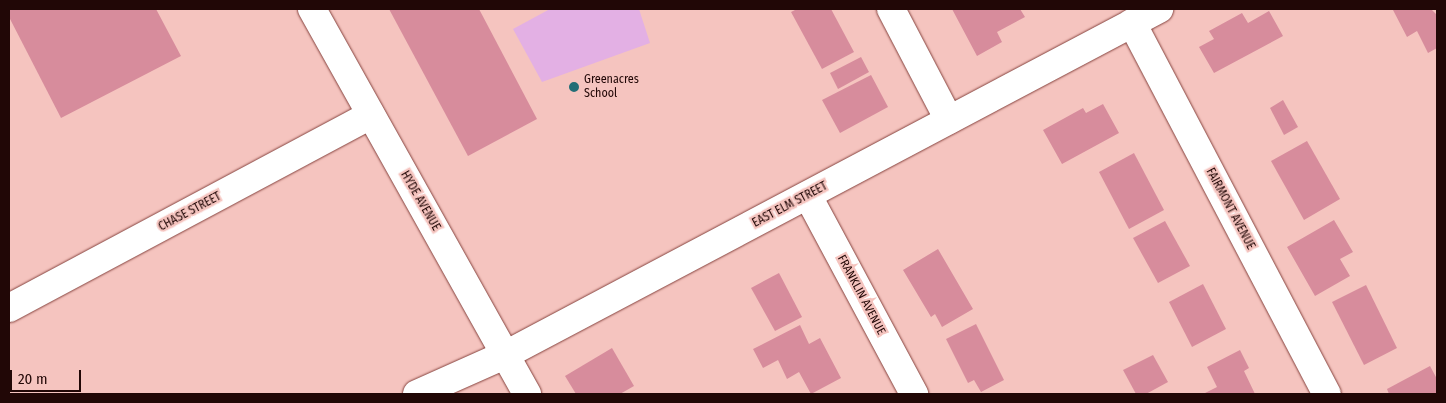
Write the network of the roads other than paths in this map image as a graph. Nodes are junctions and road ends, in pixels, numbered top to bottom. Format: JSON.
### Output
{"nodes":[{"id":1,"x":312,"y":9,"type":"edge"},
{"id":2,"x":891,"y":9,"type":"edge"},
{"id":3,"x":1159,"y":9,"type":"edge"},
{"id":4,"x":1132,"y":23,"type":"junction"},
{"id":5,"x":371,"y":115,"type":"junction"},
{"id":6,"x":949,"y":120,"type":"junction"},
{"id":7,"x":808,"y":196,"type":"junction"},
{"id":8,"x":9,"y":308,"type":"edge"},
{"id":9,"x":507,"y":354,"type":"junction"},
{"id":10,"x":417,"y":394,"type":"edge"},
{"id":11,"x":528,"y":394,"type":"edge"},
{"id":12,"x":914,"y":394,"type":"edge"},
{"id":13,"x":1327,"y":394,"type":"edge"}],
"edges":[{"from":1,"to":5,"type":"street","name":"HYDE AVENUE"},
{"from":2,"to":6,"type":"street"},
{"from":3,"to":4,"type":"street","name":"EAST ELM STREET"},
{"from":4,"to":6,"type":"street","name":"EAST ELM STREET"},
{"from":4,"to":13,"type":"street","name":"FAIRMONT AVENUE"},
{"from":5,"to":8,"type":"street","name":"CHASE STREET"},
{"from":5,"to":9,"type":"street","name":"HYDE AVENUE"},
{"from":6,"to":7,"type":"street","name":"EAST ELM STREET"},
{"from":7,"to":9,"type":"street","name":"EAST ELM STREET"},
{"from":7,"to":12,"type":"street","name":"FRANKLIN AVENUE"},
{"from":9,"to":10,"type":"street","name":"EAST ELM STREET"},
{"from":9,"to":11,"type":"street","name":"HYDE AVENUE"}]}
